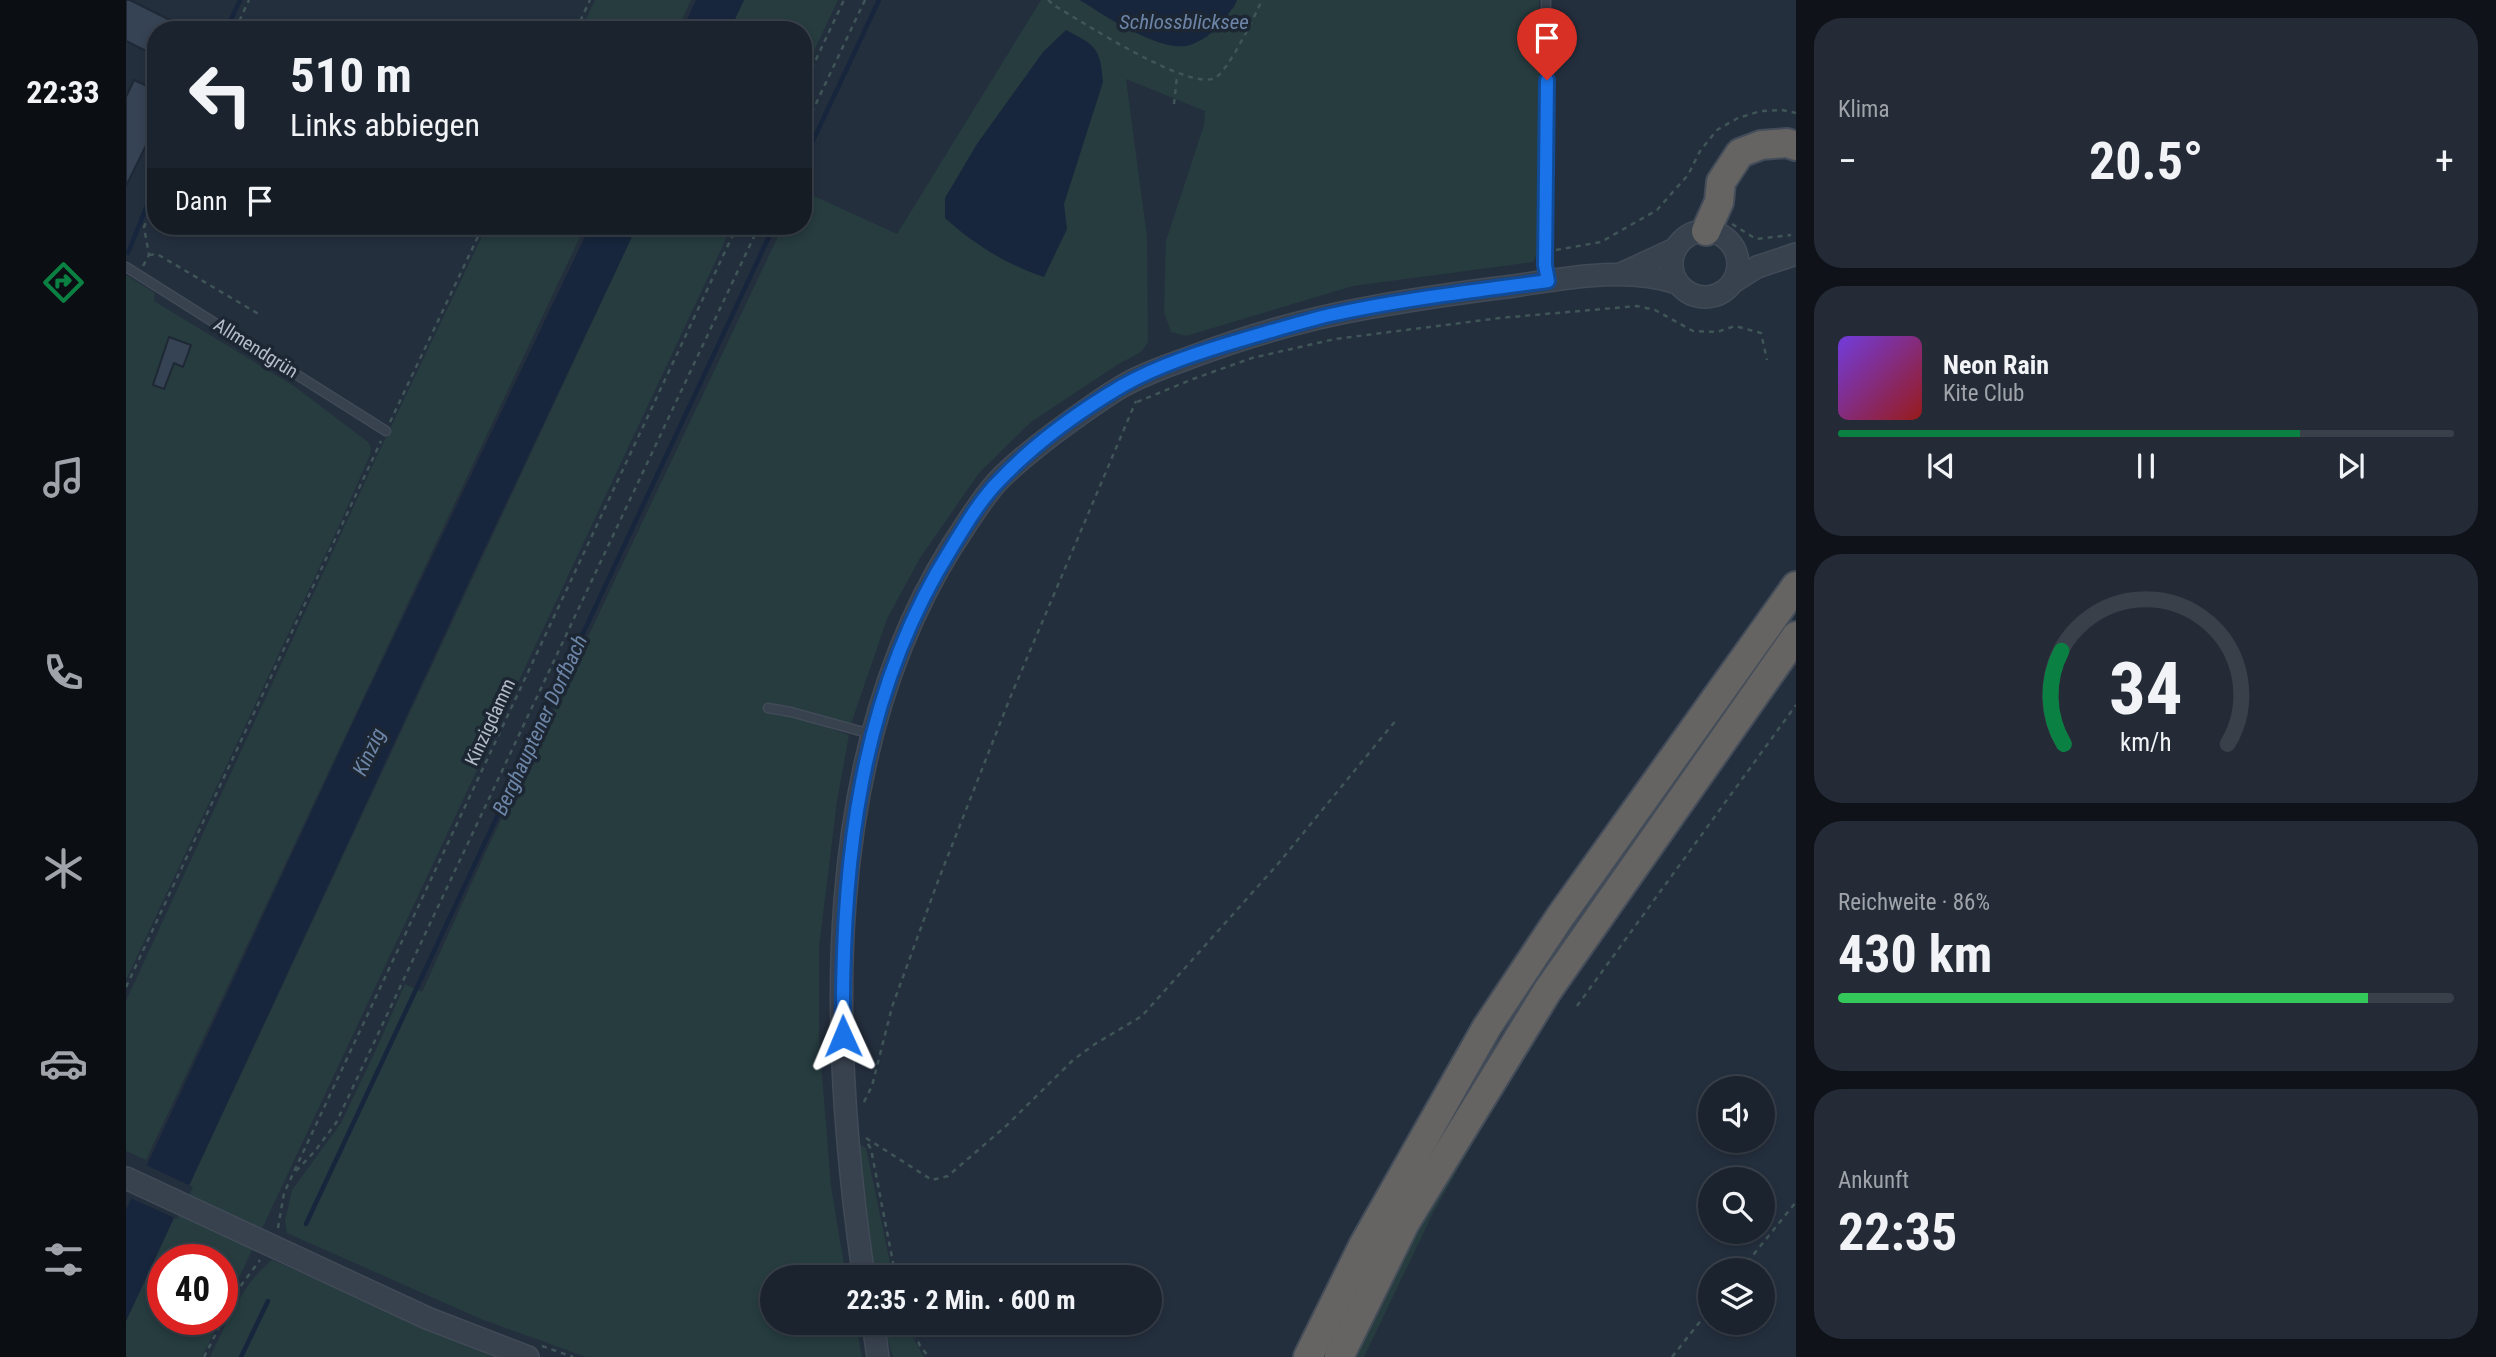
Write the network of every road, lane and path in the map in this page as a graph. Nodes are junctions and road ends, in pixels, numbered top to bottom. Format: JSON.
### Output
{"nodes":[{"id":1,"x":249,"y":0,"type":"edge"},
{"id":2,"x":590,"y":0,"type":"edge"},
{"id":3,"x":844,"y":0,"type":"edge"},
{"id":4,"x":864,"y":0,"type":"edge"},
{"id":5,"x":1048,"y":0,"type":"edge"},
{"id":6,"x":1262,"y":0,"type":"edge"},
{"id":7,"x":1546,"y":0,"type":"edge"},
{"id":8,"x":239,"y":21,"type":"edge"},
{"id":9,"x":580,"y":21,"type":"edge"},
{"id":10,"x":812,"y":68,"type":"edge"},
{"id":11,"x":1177,"y":74,"type":"junction"},
{"id":12,"x":1174,"y":104,"type":"dead end"},
{"id":13,"x":812,"y":112,"type":"edge"},
{"id":14,"x":1796,"y":113,"type":"edge"},
{"id":15,"x":1796,"y":146,"type":"edge"},
{"id":16,"x":147,"y":221,"type":"edge"},
{"id":17,"x":1710,"y":222,"type":"junction"},
{"id":18,"x":479,"y":235,"type":"edge"},
{"id":19,"x":733,"y":235,"type":"edge"},
{"id":20,"x":755,"y":235,"type":"edge"},
{"id":21,"x":1796,"y":235,"type":"edge"},
{"id":22,"x":1732,"y":244,"type":"junction"},
{"id":23,"x":1675,"y":250,"type":"junction"},
{"id":24,"x":1547,"y":252,"type":"junction"},
{"id":25,"x":1796,"y":252,"type":"edge"},
{"id":26,"x":149,"y":255,"type":"junction"},
{"id":27,"x":126,"y":267,"type":"edge"},
{"id":28,"x":139,"y":275,"type":"junction"},
{"id":29,"x":1614,"y":275,"type":"junction"},
{"id":30,"x":1548,"y":281,"type":"junction"},
{"id":31,"x":1735,"y":281,"type":"junction"},
{"id":32,"x":1677,"y":283,"type":"junction"},
{"id":33,"x":262,"y":316,"type":"dead end"},
{"id":34,"x":1767,"y":360,"type":"dead end"},
{"id":35,"x":1134,"y":381,"type":"junction"},
{"id":36,"x":1136,"y":402,"type":"junction"},
{"id":37,"x":386,"y":431,"type":"junction"},
{"id":38,"x":1796,"y":586,"type":"edge"},
{"id":39,"x":1796,"y":636,"type":"edge"},
{"id":40,"x":1796,"y":705,"type":"edge"},
{"id":41,"x":768,"y":708,"type":"dead end"},
{"id":42,"x":1397,"y":719,"type":"dead end"},
{"id":43,"x":871,"y":734,"type":"junction"},
{"id":44,"x":126,"y":987,"type":"edge"},
{"id":45,"x":1577,"y":1006,"type":"dead end"},
{"id":46,"x":861,"y":1108,"type":"dead end"},
{"id":47,"x":293,"y":1174,"type":"junction"},
{"id":48,"x":126,"y":1178,"type":"edge"},
{"id":49,"x":1796,"y":1202,"type":"edge"},
{"id":50,"x":271,"y":1240,"type":"junction"},
{"id":51,"x":1751,"y":1258,"type":"edge"},
{"id":52,"x":862,"y":1265,"type":"edge"},
{"id":53,"x":893,"y":1265,"type":"edge"},
{"id":54,"x":1698,"y":1324,"type":"edge"},
{"id":55,"x":916,"y":1335,"type":"edge"},
{"id":56,"x":876,"y":1339,"type":"edge"},
{"id":57,"x":204,"y":1357,"type":"edge"},
{"id":58,"x":528,"y":1357,"type":"edge"},
{"id":59,"x":885,"y":1357,"type":"edge"},
{"id":60,"x":929,"y":1357,"type":"edge"},
{"id":61,"x":1308,"y":1357,"type":"edge"},
{"id":62,"x":1339,"y":1357,"type":"edge"},
{"id":63,"x":1672,"y":1357,"type":"edge"}],
"edges":[{"from":1,"to":8,"type":"path"},
{"from":2,"to":9,"type":"path"},
{"from":3,"to":10,"type":"path"},
{"from":4,"to":13,"type":"path"},
{"from":5,"to":11,"type":"path"},
{"from":6,"to":11,"type":"path"},
{"from":7,"to":24,"type":"lane"},
{"from":11,"to":12,"type":"path"},
{"from":14,"to":24,"type":"path"},
{"from":15,"to":17,"type":"highway"},
{"from":16,"to":26,"type":"path"},
{"from":17,"to":21,"type":"path"},
{"from":17,"to":22,"type":"street"},
{"from":17,"to":23,"type":"street"},
{"from":18,"to":37,"type":"path"},
{"from":19,"to":47,"type":"path","name":"Kinzigdamm"},
{"from":20,"to":47,"type":"path"},
{"from":22,"to":25,"type":"street"},
{"from":22,"to":31,"type":"street"},
{"from":23,"to":29,"type":"street"},
{"from":23,"to":32,"type":"street"},
{"from":24,"to":30,"type":"lane"},
{"from":25,"to":31,"type":"street"},
{"from":26,"to":28,"type":"path"},
{"from":26,"to":33,"type":"path"},
{"from":27,"to":28,"type":"lane","name":"Allmendgrün"},
{"from":28,"to":37,"type":"lane","name":"Allmendgrün"},
{"from":29,"to":30,"type":"street"},
{"from":29,"to":32,"type":"street"},
{"from":30,"to":35,"type":"street"},
{"from":31,"to":32,"type":"street"},
{"from":34,"to":36,"type":"path"},
{"from":35,"to":36,"type":"path"},
{"from":35,"to":43,"type":"street"},
{"from":36,"to":46,"type":"path"},
{"from":37,"to":44,"type":"path"},
{"from":38,"to":61,"type":"highway"},
{"from":39,"to":62,"type":"highway"},
{"from":40,"to":45,"type":"path"},
{"from":41,"to":43,"type":"lane"},
{"from":42,"to":53,"type":"path"},
{"from":43,"to":52,"type":"street"},
{"from":47,"to":50,"type":"path","name":"Kinzigdamm"},
{"from":48,"to":50,"type":"street"},
{"from":49,"to":51,"type":"path"},
{"from":50,"to":57,"type":"path"},
{"from":50,"to":58,"type":"street"},
{"from":54,"to":63,"type":"path"},
{"from":55,"to":60,"type":"path"},
{"from":56,"to":59,"type":"street"}]}
